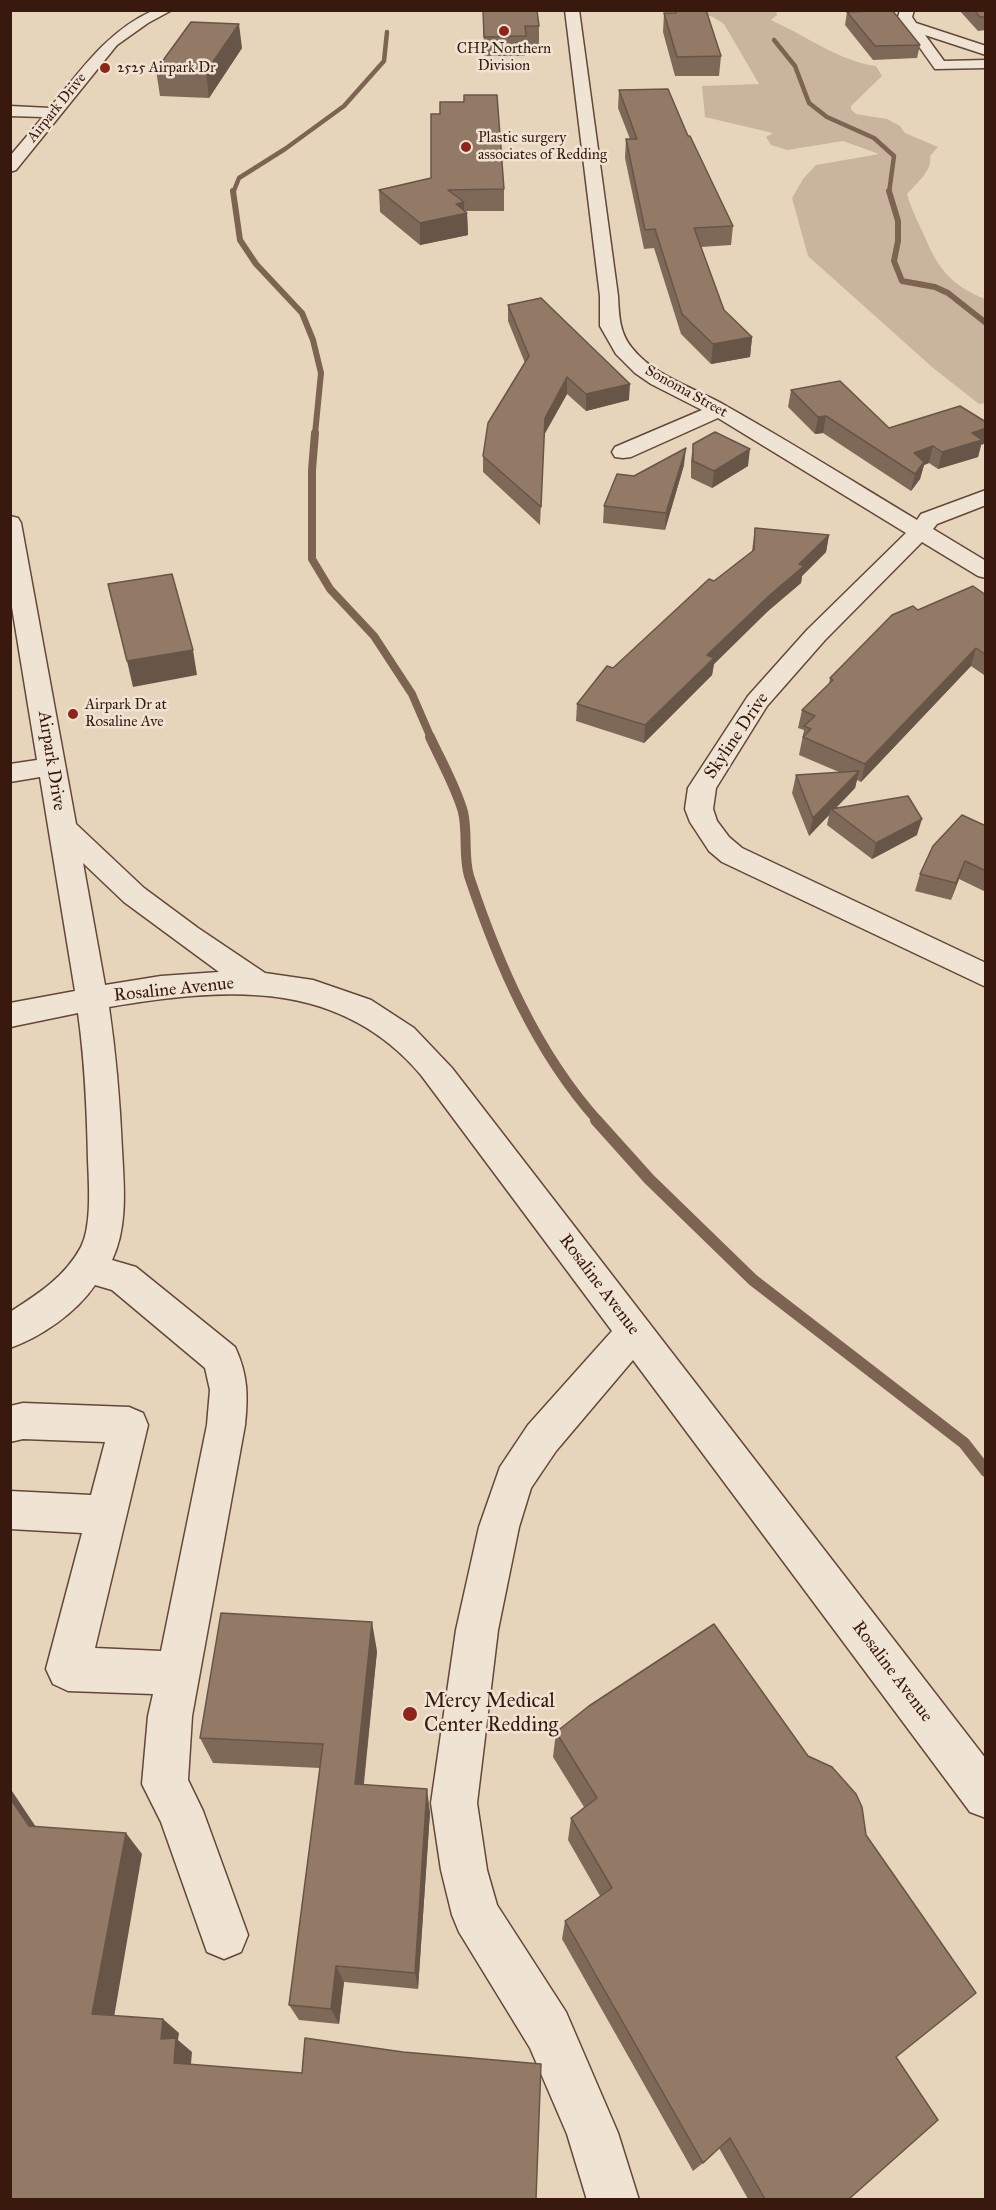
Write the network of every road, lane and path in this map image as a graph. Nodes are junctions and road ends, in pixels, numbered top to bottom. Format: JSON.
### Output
{"nodes":[{"id":1,"x":166,"y":10,"type":"edge"},
{"id":2,"x":572,"y":10,"type":"edge"},
{"id":3,"x":907,"y":10,"type":"edge"},
{"id":4,"x":911,"y":26,"type":"junction"},
{"id":5,"x":986,"y":51,"type":"edge"},
{"id":6,"x":986,"y":64,"type":"edge"},
{"id":7,"x":10,"y":111,"type":"edge"},
{"id":8,"x":54,"y":112,"type":"junction"},
{"id":9,"x":10,"y":168,"type":"edge"},
{"id":10,"x":719,"y":410,"type":"junction"},
{"id":11,"x":623,"y":452,"type":"dead end"},
{"id":12,"x":986,"y":497,"type":"edge"},
{"id":13,"x":10,"y":524,"type":"edge"},
{"id":14,"x":920,"y":530,"type":"junction"},
{"id":15,"x":14,"y":550,"type":"edge"},
{"id":16,"x":986,"y":571,"type":"edge"},
{"id":17,"x":53,"y":766,"type":"junction"},
{"id":18,"x":10,"y":773,"type":"edge"},
{"id":19,"x":62,"y":827,"type":"junction"},
{"id":20,"x":986,"y":976,"type":"edge"},
{"id":21,"x":258,"y":983,"type":"junction"},
{"id":22,"x":92,"y":999,"type":"junction"},
{"id":23,"x":10,"y":1015,"type":"edge"},
{"id":24,"x":87,"y":1268,"type":"junction"},
{"id":25,"x":10,"y":1332,"type":"edge"},
{"id":26,"x":634,"y":1332,"type":"junction"},
{"id":27,"x":10,"y":1424,"type":"edge"},
{"id":28,"x":10,"y":1510,"type":"edge"},
{"id":29,"x":106,"y":1515,"type":"junction"},
{"id":30,"x":178,"y":1673,"type":"junction"},
{"id":31,"x":986,"y":1796,"type":"edge"},
{"id":32,"x":224,"y":1935,"type":"dead end"},
{"id":33,"x":613,"y":2199,"type":"edge"}],
"edges":[{"from":1,"to":8,"type":"street","name":"Airpark Drive"},
{"from":2,"to":10,"type":"street","name":"Sonoma Street"},
{"from":3,"to":4,"type":"street"},
{"from":4,"to":5,"type":"street"},
{"from":4,"to":6,"type":"street"},
{"from":7,"to":8,"type":"street"},
{"from":8,"to":9,"type":"street","name":"Airpark Drive"},
{"from":10,"to":11,"type":"street"},
{"from":10,"to":14,"type":"street","name":"Sonoma Street"},
{"from":12,"to":14,"type":"street","name":"Skyline Drive"},
{"from":13,"to":15,"type":"street","name":"Airpark Drive"},
{"from":14,"to":16,"type":"street","name":"Sonoma Street"},
{"from":14,"to":20,"type":"street","name":"Skyline Drive"},
{"from":15,"to":17,"type":"street","name":"Airpark Drive"},
{"from":17,"to":18,"type":"street"},
{"from":17,"to":19,"type":"street","name":"Airpark Drive"},
{"from":19,"to":21,"type":"street"},
{"from":19,"to":22,"type":"street","name":"Airpark Drive"},
{"from":21,"to":22,"type":"street","name":"Rosaline Avenue"},
{"from":21,"to":26,"type":"street","name":"Rosaline Avenue"},
{"from":22,"to":23,"type":"street","name":"Rosaline Avenue"},
{"from":22,"to":24,"type":"street","name":"Airpark Drive"},
{"from":24,"to":25,"type":"street","name":"Airpark Drive"},
{"from":24,"to":30,"type":"street"},
{"from":26,"to":31,"type":"street","name":"Rosaline Avenue"},
{"from":26,"to":33,"type":"street"},
{"from":27,"to":29,"type":"street"},
{"from":28,"to":29,"type":"street"},
{"from":29,"to":30,"type":"street"},
{"from":30,"to":32,"type":"street"}]}
